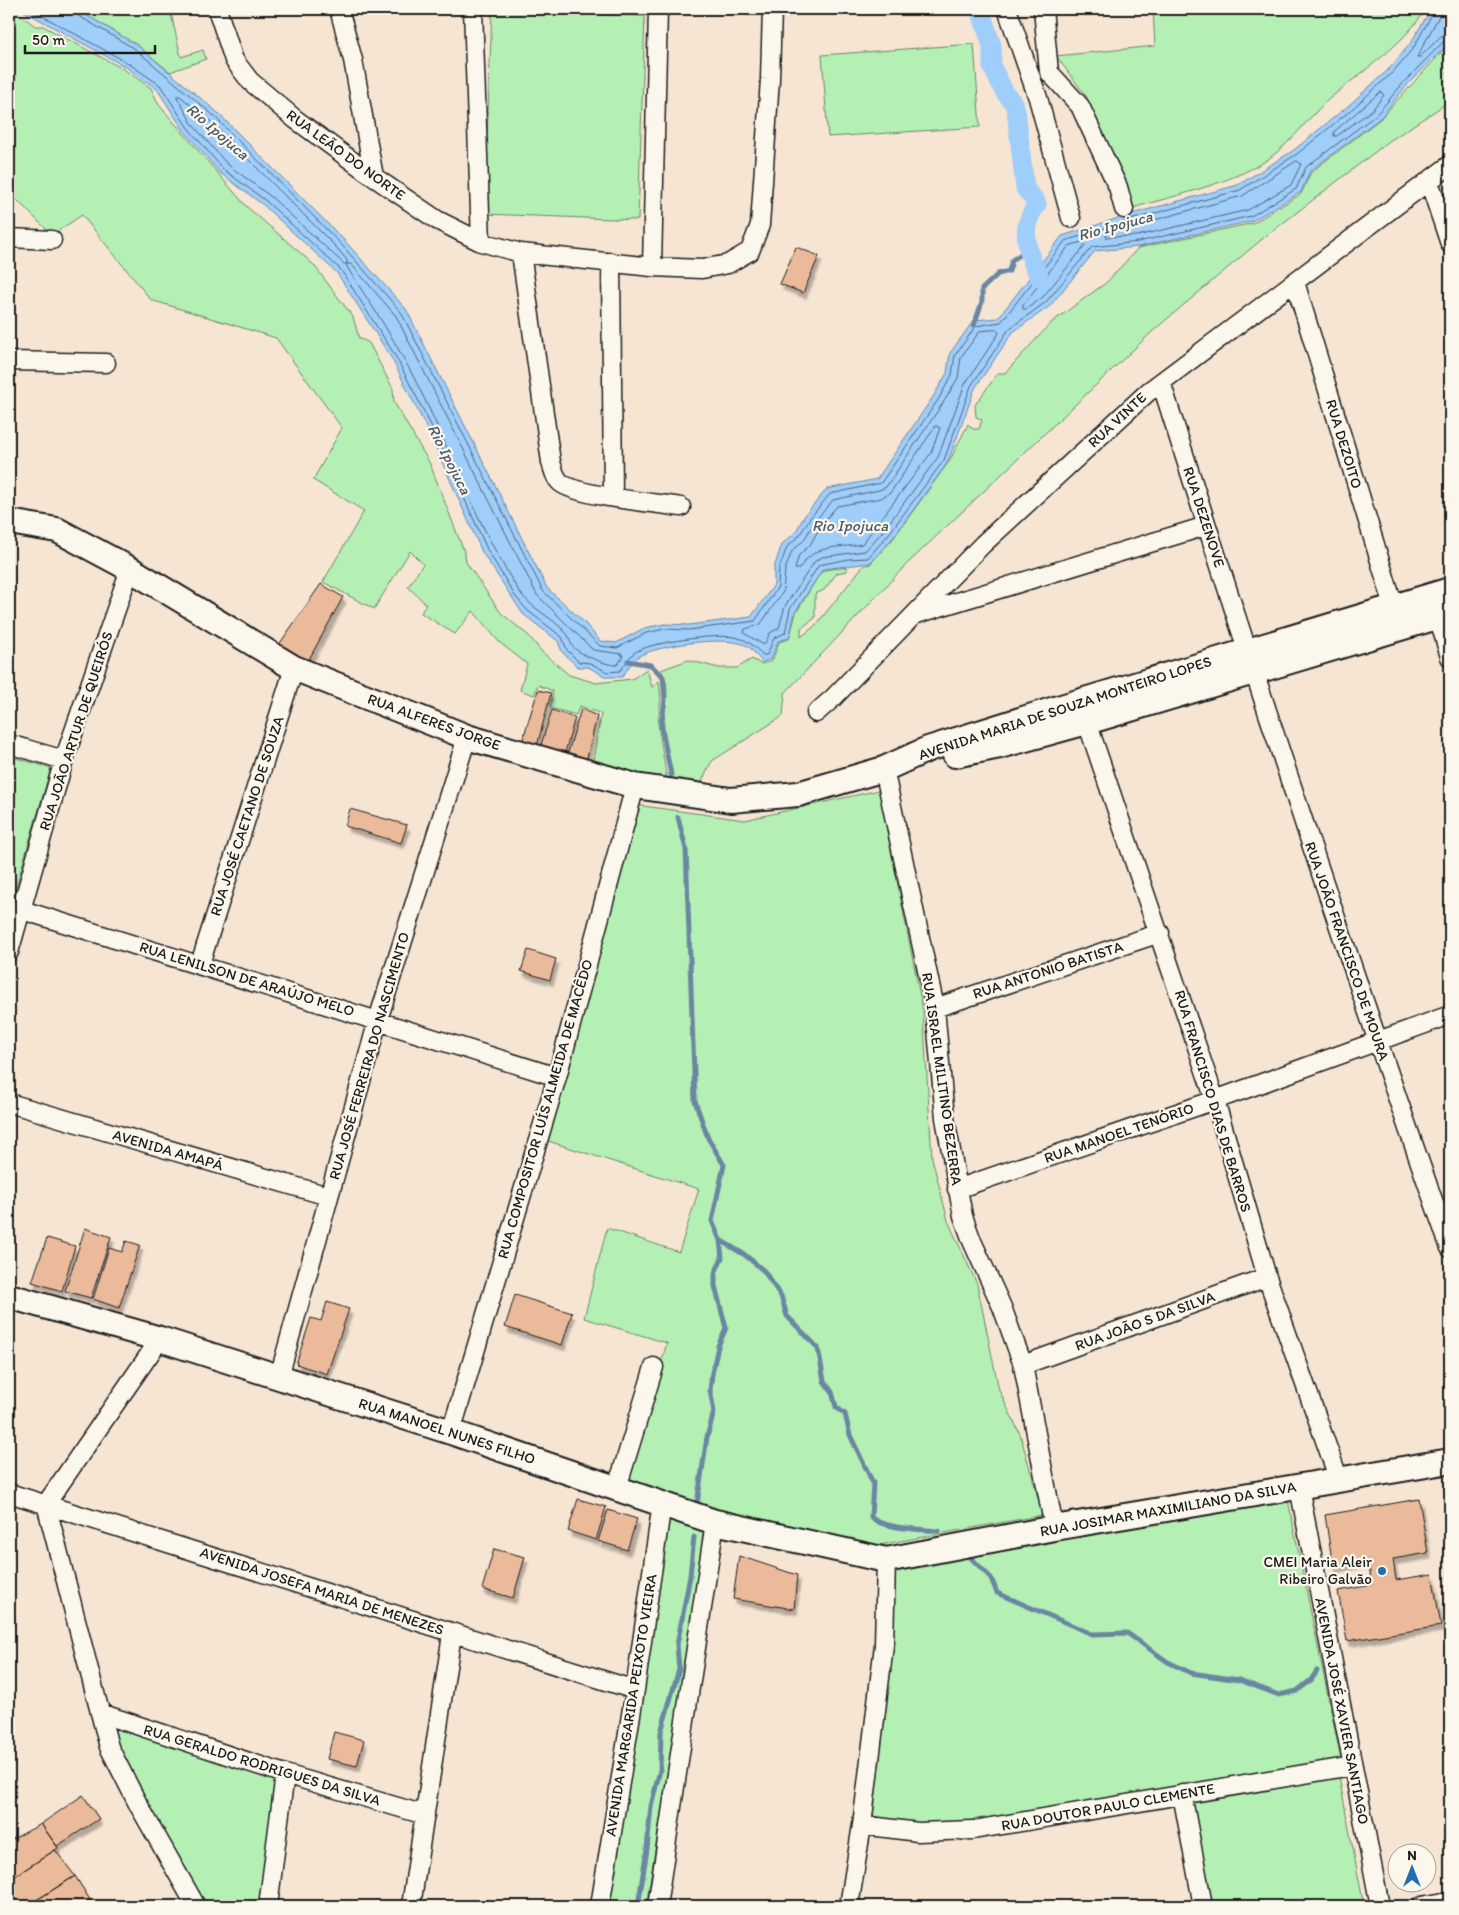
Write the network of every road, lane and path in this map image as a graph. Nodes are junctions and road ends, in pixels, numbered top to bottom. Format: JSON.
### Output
{"nodes":[{"id":1,"x":217,"y":9,"type":"edge"},
{"id":2,"x":339,"y":9,"type":"edge"},
{"id":3,"x":473,"y":9,"type":"edge"},
{"id":4,"x":658,"y":9,"type":"edge"},
{"id":5,"x":772,"y":9,"type":"edge"},
{"id":6,"x":1007,"y":9,"type":"edge"},
{"id":7,"x":1043,"y":9,"type":"edge"},
{"id":8,"x":1450,"y":165,"type":"edge"},
{"id":9,"x":374,"y":176,"type":"junction"},
{"id":10,"x":1429,"y":181,"type":"junction"},
{"id":11,"x":1124,"y":209,"type":"dead end"},
{"id":12,"x":1071,"y":218,"type":"dead end"},
{"id":13,"x":9,"y":238,"type":"edge"},
{"id":14,"x":52,"y":240,"type":"dead end"},
{"id":15,"x":481,"y":242,"type":"junction"},
{"id":16,"x":1450,"y":244,"type":"edge"},
{"id":17,"x":521,"y":253,"type":"junction"},
{"id":18,"x":611,"y":262,"type":"junction"},
{"id":19,"x":652,"y":267,"type":"junction"},
{"id":20,"x":1295,"y":282,"type":"junction"},
{"id":21,"x":9,"y":361,"type":"edge"},
{"id":22,"x":106,"y":363,"type":"dead end"},
{"id":23,"x":1161,"y":382,"type":"junction"},
{"id":24,"x":613,"y":497,"type":"junction"},
{"id":25,"x":682,"y":507,"type":"dead end"},
{"id":26,"x":9,"y":522,"type":"edge"},
{"id":27,"x":1206,"y":526,"type":"junction"},
{"id":28,"x":130,"y":569,"type":"junction"},
{"id":29,"x":1450,"y":590,"type":"edge"},
{"id":30,"x":1394,"y":607,"type":"junction"},
{"id":31,"x":914,"y":615,"type":"junction"},
{"id":32,"x":1444,"y":615,"type":"edge"},
{"id":33,"x":1450,"y":657,"type":"edge"},
{"id":34,"x":1250,"y":662,"type":"junction"},
{"id":35,"x":294,"y":668,"type":"junction"},
{"id":36,"x":816,"y":713,"type":"dead end"},
{"id":37,"x":1087,"y":722,"type":"junction"},
{"id":38,"x":467,"y":737,"type":"junction"},
{"id":39,"x":9,"y":744,"type":"edge"},
{"id":40,"x":64,"y":760,"type":"junction"},
{"id":41,"x":888,"y":768,"type":"junction"},
{"id":42,"x":635,"y":786,"type":"junction"},
{"id":43,"x":22,"y":910,"type":"junction"},
{"id":44,"x":1160,"y":933,"type":"junction"},
{"id":45,"x":9,"y":952,"type":"edge"},
{"id":46,"x":200,"y":964,"type":"junction"},
{"id":47,"x":935,"y":1008,"type":"junction"},
{"id":48,"x":1450,"y":1015,"type":"edge"},
{"id":49,"x":378,"y":1020,"type":"junction"},
{"id":50,"x":1377,"y":1043,"type":"junction"},
{"id":51,"x":557,"y":1077,"type":"junction"},
{"id":52,"x":1215,"y":1100,"type":"junction"},
{"id":53,"x":9,"y":1103,"type":"edge"},
{"id":54,"x":957,"y":1189,"type":"junction"},
{"id":55,"x":328,"y":1196,"type":"junction"},
{"id":56,"x":1450,"y":1248,"type":"edge"},
{"id":57,"x":1267,"y":1277,"type":"junction"},
{"id":58,"x":9,"y":1296,"type":"edge"},
{"id":59,"x":160,"y":1339,"type":"junction"},
{"id":60,"x":1023,"y":1365,"type":"junction"},
{"id":61,"x":654,"y":1367,"type":"dead end"},
{"id":62,"x":279,"y":1377,"type":"junction"},
{"id":63,"x":450,"y":1432,"type":"junction"},
{"id":64,"x":1450,"y":1461,"type":"edge"},
{"id":65,"x":1339,"y":1480,"type":"junction"},
{"id":66,"x":1298,"y":1487,"type":"junction"},
{"id":67,"x":617,"y":1488,"type":"junction"},
{"id":68,"x":9,"y":1493,"type":"edge"},
{"id":69,"x":662,"y":1503,"type":"junction"},
{"id":70,"x":46,"y":1504,"type":"junction"},
{"id":71,"x":715,"y":1522,"type":"junction"},
{"id":72,"x":1054,"y":1528,"type":"junction"},
{"id":73,"x":886,"y":1560,"type":"junction"},
{"id":74,"x":452,"y":1634,"type":"junction"},
{"id":75,"x":635,"y":1690,"type":"junction"},
{"id":76,"x":100,"y":1713,"type":"junction"},
{"id":77,"x":1352,"y":1766,"type":"junction"},
{"id":78,"x":285,"y":1774,"type":"junction"},
{"id":79,"x":1182,"y":1794,"type":"junction"},
{"id":80,"x":425,"y":1815,"type":"junction"},
{"id":81,"x":862,"y":1825,"type":"junction"},
{"id":82,"x":1450,"y":1901,"type":"edge"},
{"id":83,"x":193,"y":1905,"type":"edge"},
{"id":84,"x":268,"y":1906,"type":"edge"},
{"id":85,"x":411,"y":1906,"type":"edge"},
{"id":86,"x":600,"y":1906,"type":"edge"},
{"id":87,"x":657,"y":1906,"type":"edge"},
{"id":88,"x":849,"y":1906,"type":"edge"},
{"id":89,"x":1203,"y":1906,"type":"edge"},
{"id":90,"x":1380,"y":1906,"type":"edge"},
{"id":91,"x":1421,"y":1906,"type":"edge"}],
"edges":[{"from":1,"to":9,"type":"street","name":"RUA LEÃO DO NORTE"},
{"from":2,"to":9,"type":"street"},
{"from":3,"to":15,"type":"street"},
{"from":4,"to":19,"type":"street"},
{"from":5,"to":19,"type":"street","name":"RUA LEÃO DO NORTE"},
{"from":6,"to":12,"type":"street"},
{"from":7,"to":11,"type":"street"},
{"from":8,"to":10,"type":"street","name":"RUA VINTE"},
{"from":9,"to":15,"type":"street","name":"RUA LEÃO DO NORTE"},
{"from":10,"to":16,"type":"street"},
{"from":10,"to":20,"type":"street","name":"RUA VINTE"},
{"from":13,"to":14,"type":"street"},
{"from":15,"to":17,"type":"street","name":"RUA LEÃO DO NORTE"},
{"from":17,"to":18,"type":"street","name":"RUA LEÃO DO NORTE"},
{"from":17,"to":24,"type":"street"},
{"from":18,"to":19,"type":"street","name":"RUA LEÃO DO NORTE"},
{"from":18,"to":24,"type":"street"},
{"from":20,"to":23,"type":"street","name":"RUA VINTE"},
{"from":20,"to":30,"type":"street","name":"RUA DEZOITO"},
{"from":21,"to":22,"type":"street"},
{"from":23,"to":27,"type":"street","name":"RUA DEZENOVE"},
{"from":23,"to":31,"type":"street","name":"RUA VINTE"},
{"from":24,"to":25,"type":"street"},
{"from":26,"to":28,"type":"street","name":"RUA ALFERES JORGE"},
{"from":27,"to":31,"type":"street"},
{"from":27,"to":34,"type":"street","name":"RUA DEZENOVE"},
{"from":28,"to":35,"type":"street","name":"RUA ALFERES JORGE"},
{"from":28,"to":40,"type":"street","name":"RUA JOÃO ARTUR DE QUEIRÓS"},
{"from":29,"to":30,"type":"street","name":"AVENIDA MARIA DE SOUZA MONTEIRO LOPES"},
{"from":30,"to":34,"type":"street","name":"AVENIDA MARIA DE SOUZA MONTEIRO LOPES"},
{"from":31,"to":36,"type":"street","name":"RUA VINTE"},
{"from":32,"to":33,"type":"street"},
{"from":32,"to":34,"type":"street","name":"AVENIDA MARIA DE SOUZA MONTEIRO LOPES"},
{"from":34,"to":37,"type":"street","name":"AVENIDA MARIA DE SOUZA MONTEIRO LOPES"},
{"from":34,"to":41,"type":"street","name":"AVENIDA MARIA DE SOUZA MONTEIRO LOPES"},
{"from":34,"to":50,"type":"street","name":"RUA JOÃO FRANCISCO DE MOURA"},
{"from":35,"to":38,"type":"street","name":"RUA ALFERES JORGE"},
{"from":35,"to":46,"type":"street","name":"RUA JOSÉ CAETANO DE SOUZA"},
{"from":37,"to":41,"type":"street","name":"AVENIDA MARIA DE SOUZA MONTEIRO LOPES"},
{"from":37,"to":44,"type":"street","name":"RUA FRANCISCO DIAS DE BARROS"},
{"from":38,"to":42,"type":"street","name":"RUA ALFERES JORGE"},
{"from":38,"to":49,"type":"street","name":"RUA JOSÉ FERREIRA DO NASCIMENTO"},
{"from":39,"to":40,"type":"street"},
{"from":40,"to":43,"type":"street","name":"RUA JOÃO ARTUR DE QUEIRÓS"},
{"from":41,"to":42,"type":"street","name":"RUA ALFERES JORGE"},
{"from":41,"to":47,"type":"street","name":"RUA ISRAEL MILITINO BEZERRA"},
{"from":42,"to":51,"type":"street","name":"RUA COMPOSITOR LUÍS ALMEIDA DE MACÊDO"},
{"from":43,"to":45,"type":"street","name":"RUA JOÃO ARTUR DE QUEIRÓS"},
{"from":43,"to":46,"type":"street","name":"RUA LENILSON DE ARAÚJO MELO"},
{"from":44,"to":47,"type":"street","name":"RUA ANTONIO BATISTA"},
{"from":44,"to":52,"type":"street","name":"RUA FRANCISCO DIAS DE BARROS"},
{"from":46,"to":49,"type":"street","name":"RUA LENILSON DE ARAÚJO MELO"},
{"from":47,"to":54,"type":"street","name":"RUA ISRAEL MILITINO BEZERRA"},
{"from":48,"to":50,"type":"street","name":"RUA MANOEL TENÓRIO"},
{"from":49,"to":51,"type":"street","name":"RUA LENILSON DE ARAÚJO MELO"},
{"from":49,"to":55,"type":"street","name":"RUA JOSÉ FERREIRA DO NASCIMENTO"},
{"from":50,"to":52,"type":"street","name":"RUA MANOEL TENÓRIO"},
{"from":50,"to":56,"type":"street","name":"RUA JOÃO FRANCISCO DE MOURA"},
{"from":51,"to":63,"type":"street","name":"RUA COMPOSITOR LUÍS ALMEIDA DE MACÊDO"},
{"from":52,"to":54,"type":"street","name":"RUA MANOEL TENÓRIO"},
{"from":52,"to":57,"type":"street","name":"RUA FRANCISCO DIAS DE BARROS"},
{"from":53,"to":55,"type":"street","name":"AVENIDA AMAPÁ"},
{"from":54,"to":60,"type":"street","name":"RUA ISRAEL MILITINO BEZERRA"},
{"from":55,"to":62,"type":"street","name":"RUA JOSÉ FERREIRA DO NASCIMENTO"},
{"from":57,"to":60,"type":"street","name":"RUA JOÃO S DA SILVA"},
{"from":57,"to":65,"type":"street","name":"RUA FRANCISCO DIAS DE BARROS"},
{"from":58,"to":59,"type":"street","name":"RUA MANOEL NUNES FILHO"},
{"from":59,"to":62,"type":"street","name":"RUA MANOEL NUNES FILHO"},
{"from":59,"to":70,"type":"street"},
{"from":60,"to":72,"type":"street","name":"RUA ISRAEL MILITINO BEZERRA"},
{"from":61,"to":67,"type":"street"},
{"from":62,"to":63,"type":"street","name":"RUA MANOEL NUNES FILHO"},
{"from":63,"to":67,"type":"street","name":"RUA MANOEL NUNES FILHO"},
{"from":64,"to":65,"type":"street","name":"RUA JOSIMAR MAXIMILIANO DA SILVA"},
{"from":65,"to":66,"type":"street","name":"RUA JOSIMAR MAXIMILIANO DA SILVA"},
{"from":66,"to":72,"type":"street","name":"RUA JOSIMAR MAXIMILIANO DA SILVA"},
{"from":66,"to":77,"type":"street","name":"AVENIDA JOSÉ XAVIER SANTIAGO"},
{"from":67,"to":69,"type":"street","name":"RUA MANOEL NUNES FILHO"},
{"from":68,"to":70,"type":"street","name":"AVENIDA JOSEFA MARIA DE MENEZES"},
{"from":69,"to":71,"type":"street","name":"RUA MANOEL NUNES FILHO"},
{"from":69,"to":75,"type":"street","name":"AVENIDA MARGARIDA PEIXOTO VIEIRA"},
{"from":70,"to":74,"type":"street","name":"AVENIDA JOSEFA MARIA DE MENEZES"},
{"from":70,"to":76,"type":"street"},
{"from":71,"to":73,"type":"street","name":"RUA MANOEL NUNES FILHO"},
{"from":71,"to":87,"type":"street"},
{"from":72,"to":73,"type":"street","name":"RUA JOSIMAR MAXIMILIANO DA SILVA"},
{"from":73,"to":81,"type":"street"},
{"from":74,"to":75,"type":"street","name":"AVENIDA JOSEFA MARIA DE MENEZES"},
{"from":74,"to":80,"type":"street"},
{"from":75,"to":86,"type":"street","name":"AVENIDA MARGARIDA PEIXOTO VIEIRA"},
{"from":76,"to":78,"type":"street","name":"RUA GERALDO RODRIGUES DA SILVA"},
{"from":76,"to":83,"type":"street"},
{"from":77,"to":79,"type":"street","name":"RUA DOUTOR PAULO CLEMENTE"},
{"from":77,"to":90,"type":"street","name":"AVENIDA JOSÉ XAVIER SANTIAGO"},
{"from":78,"to":80,"type":"street","name":"RUA GERALDO RODRIGUES DA SILVA"},
{"from":78,"to":84,"type":"street"},
{"from":79,"to":81,"type":"street","name":"RUA DOUTOR PAULO CLEMENTE"},
{"from":79,"to":89,"type":"street"},
{"from":80,"to":85,"type":"street"},
{"from":81,"to":88,"type":"street"},
{"from":82,"to":91,"type":"street"}]}
